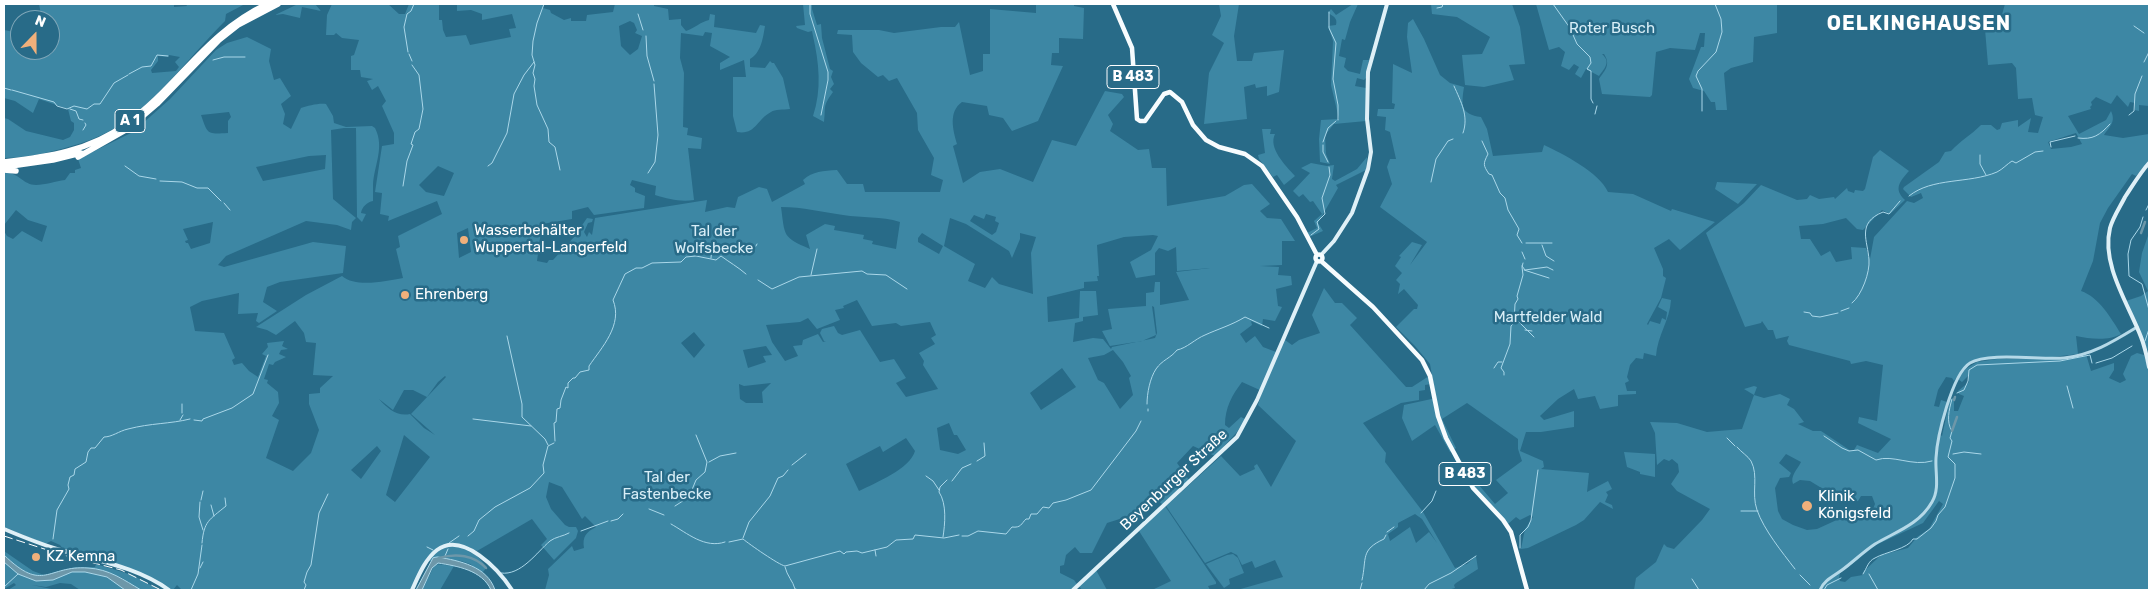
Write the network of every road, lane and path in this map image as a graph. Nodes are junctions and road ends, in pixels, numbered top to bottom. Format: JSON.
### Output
{"nodes":[{"id":1,"x":267,"y":4,"type":"edge"},
{"id":2,"x":278,"y":4,"type":"edge"},
{"id":3,"x":1113,"y":4,"type":"edge"},
{"id":4,"x":1387,"y":4,"type":"edge"},
{"id":5,"x":187,"y":69,"type":"junction"},
{"id":6,"x":180,"y":76,"type":"junction"},
{"id":7,"x":92,"y":149,"type":"junction"},
{"id":8,"x":78,"y":157,"type":"dead end"},
{"id":9,"x":4,"y":161,"type":"edge"},
{"id":10,"x":2149,"y":163,"type":"edge"},
{"id":11,"x":4,"y":168,"type":"edge"},
{"id":12,"x":16,"y":171,"type":"dead end"},
{"id":13,"x":1319,"y":258,"type":"junction"},
{"id":14,"x":2137,"y":327,"type":"junction"},
{"id":15,"x":2149,"y":367,"type":"edge"},
{"id":16,"x":4,"y":529,"type":"edge"},
{"id":17,"x":169,"y":590,"type":"edge"},
{"id":18,"x":412,"y":590,"type":"edge"},
{"id":19,"x":512,"y":590,"type":"edge"},
{"id":20,"x":1073,"y":590,"type":"edge"},
{"id":21,"x":1527,"y":590,"type":"edge"},
{"id":22,"x":1820,"y":590,"type":"edge"}],
"edges":[{"from":1,"to":5,"type":"highway","number":"A 1"},
{"from":2,"to":5,"type":"highway","number":"A 1"},
{"from":3,"to":13,"type":"main road","number":"B 483"},
{"from":4,"to":13,"type":"main road","name":"Beyenburger Straße"},
{"from":5,"to":6,"type":"highway","number":"A 1"},
{"from":6,"to":7,"type":"highway","number":"A 1"},
{"from":6,"to":9,"type":"highway","number":"A 1"},
{"from":7,"to":8,"type":"highway"},
{"from":7,"to":11,"type":"highway","number":"A 1"},
{"from":10,"to":14,"type":"main road"},
{"from":11,"to":12,"type":"highway"},
{"from":13,"to":20,"type":"main road","name":"Beyenburger Straße"},
{"from":13,"to":21,"type":"main road","number":"B 483"},
{"from":14,"to":15,"type":"main road"},
{"from":14,"to":22,"type":"street"},
{"from":16,"to":17,"type":"main road"},
{"from":18,"to":19,"type":"main road"}]}
